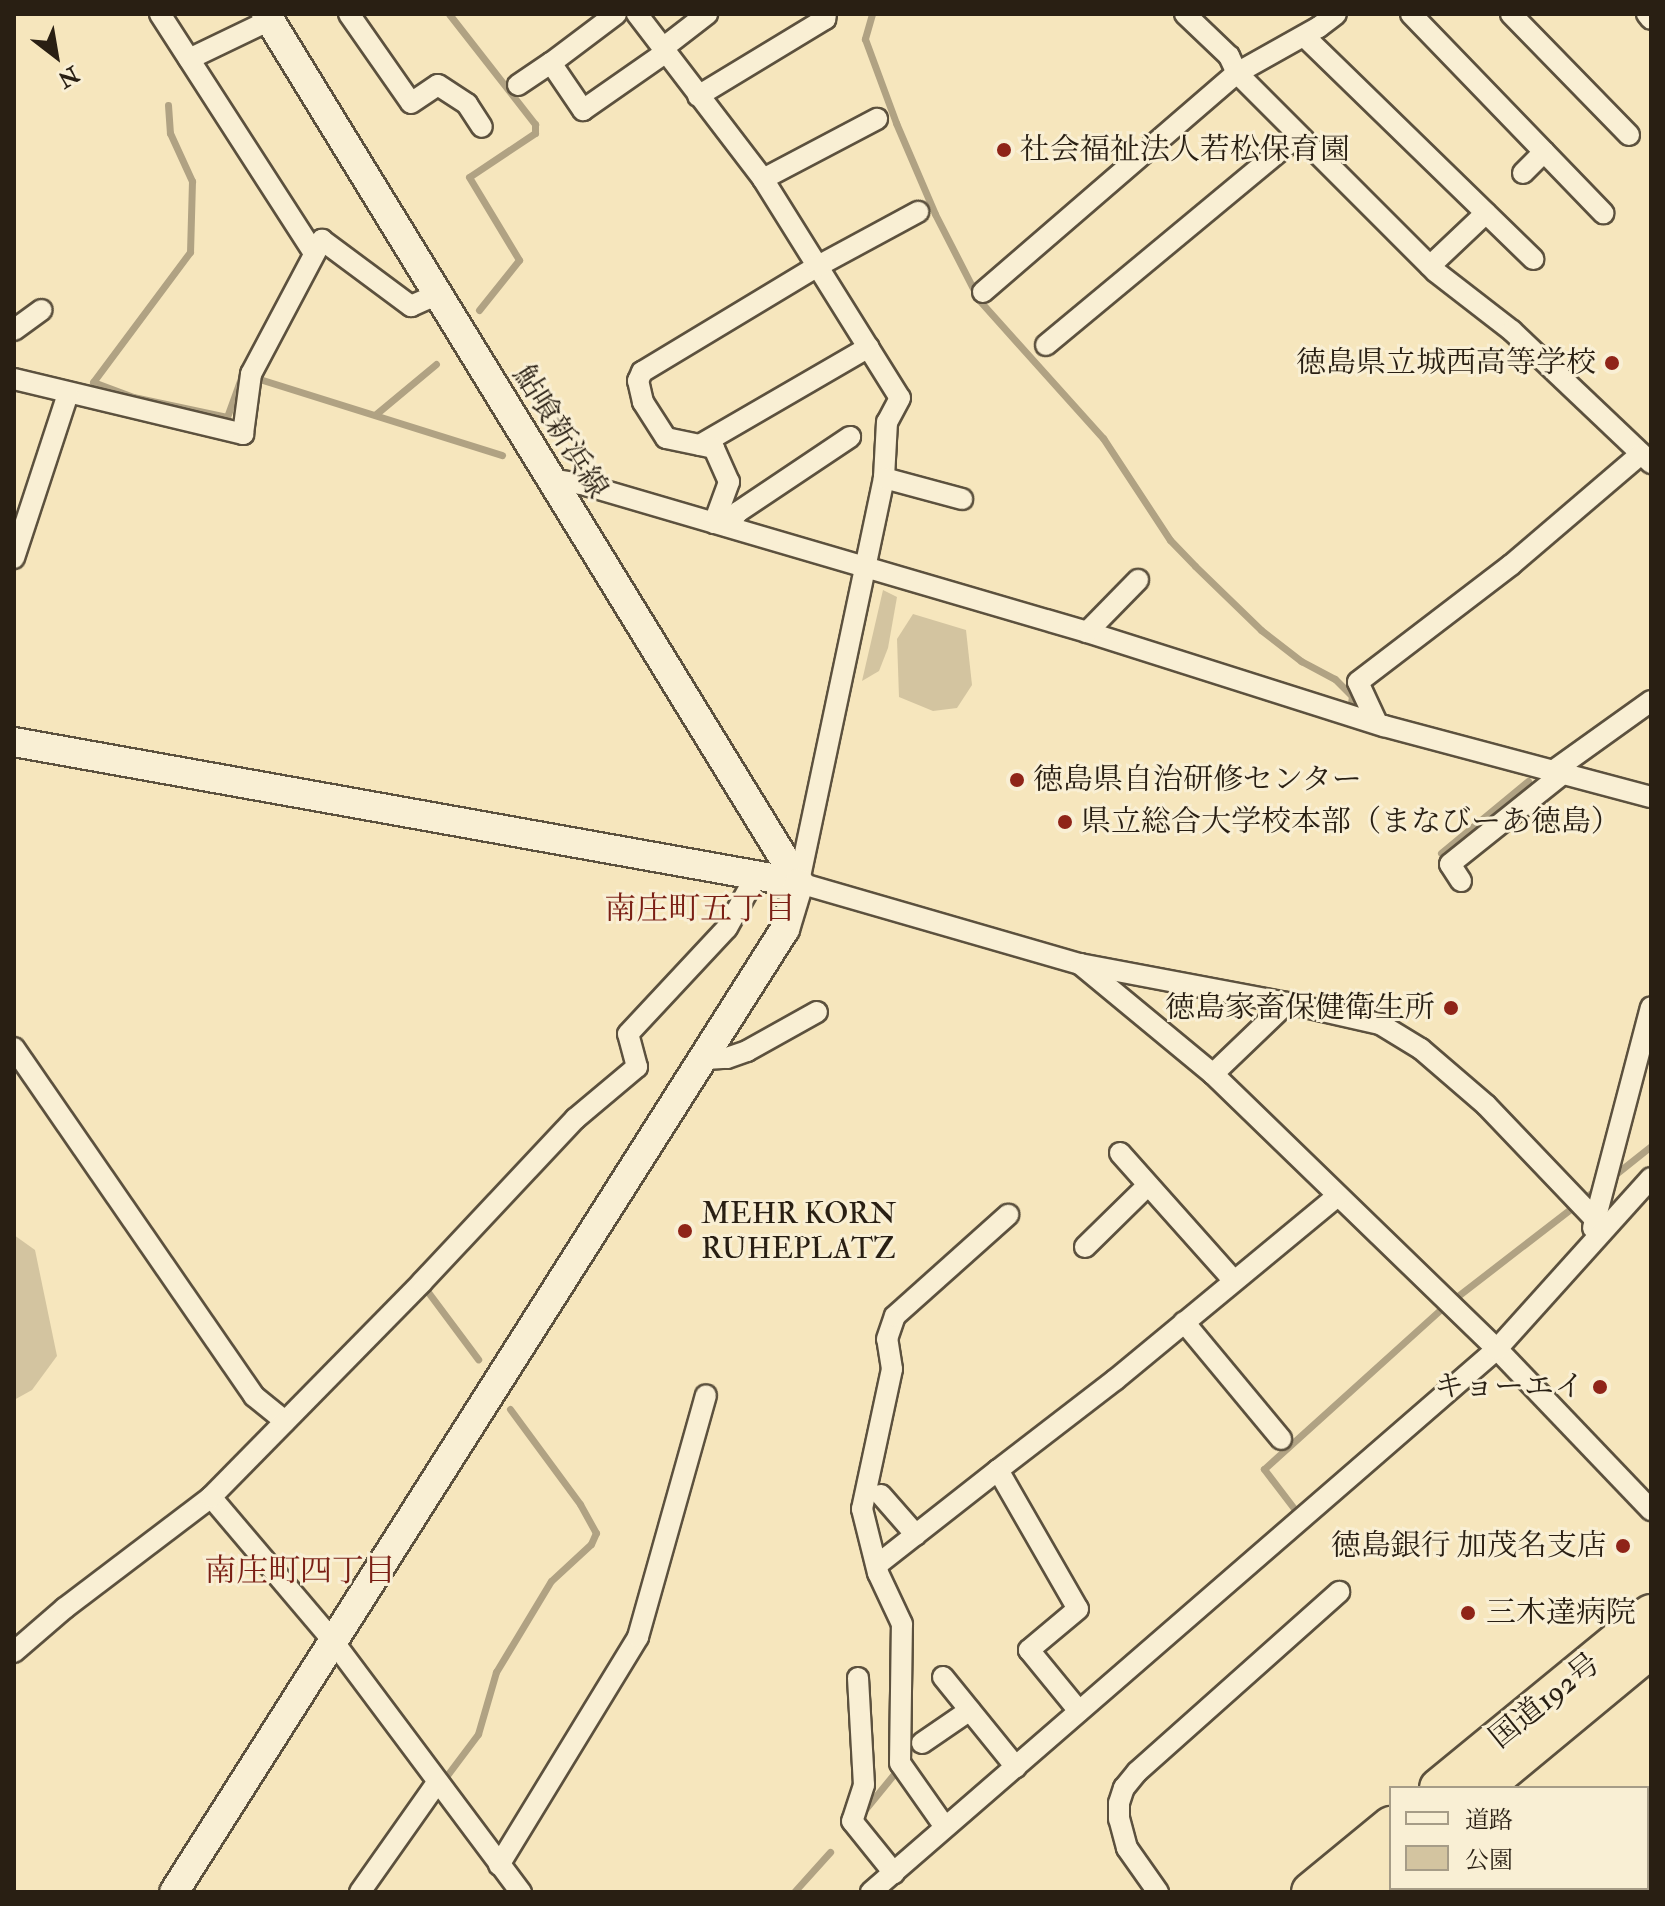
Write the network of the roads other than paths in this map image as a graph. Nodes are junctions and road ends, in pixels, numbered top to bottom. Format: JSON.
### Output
{"nodes":[{"id":1,"x":160,"y":14,"type":"edge"},
{"id":2,"x":349,"y":14,"type":"edge"},
{"id":3,"x":616,"y":14,"type":"edge"},
{"id":4,"x":637,"y":14,"type":"edge"},
{"id":5,"x":707,"y":14,"type":"edge"},
{"id":6,"x":826,"y":14,"type":"edge"},
{"id":7,"x":1185,"y":14,"type":"edge"},
{"id":8,"x":1336,"y":14,"type":"edge"},
{"id":9,"x":1411,"y":14,"type":"edge"},
{"id":10,"x":1511,"y":14,"type":"edge"},
{"id":11,"x":1647,"y":14,"type":"edge"},
{"id":12,"x":268,"y":17,"type":"edge"},
{"id":13,"x":1651,"y":19,"type":"edge"},
{"id":14,"x":1304,"y":36,"type":"junction"},
{"id":15,"x":664,"y":50,"type":"junction"},
{"id":16,"x":189,"y":59,"type":"junction"},
{"id":17,"x":551,"y":63,"type":"junction"},
{"id":18,"x":1237,"y":73,"type":"junction"},
{"id":19,"x":518,"y":85,"type":"dead end"},
{"id":20,"x":698,"y":96,"type":"junction"},
{"id":21,"x":877,"y":119,"type":"dead end"},
{"id":22,"x":482,"y":127,"type":"dead end"},
{"id":23,"x":1629,"y":135,"type":"dead end"},
{"id":24,"x":1298,"y":136,"type":"junction"},
{"id":25,"x":1544,"y":152,"type":"junction"},
{"id":26,"x":1523,"y":173,"type":"dead end"},
{"id":27,"x":763,"y":179,"type":"junction"},
{"id":28,"x":918,"y":212,"type":"dead end"},
{"id":29,"x":1486,"y":213,"type":"junction"},
{"id":30,"x":1603,"y":213,"type":"dead end"},
{"id":31,"x":314,"y":253,"type":"junction"},
{"id":32,"x":1533,"y":259,"type":"dead end"},
{"id":33,"x":818,"y":266,"type":"junction"},
{"id":34,"x":1430,"y":266,"type":"junction"},
{"id":35,"x":983,"y":292,"type":"dead end"},
{"id":36,"x":436,"y":295,"type":"junction"},
{"id":37,"x":42,"y":310,"type":"dead end"},
{"id":38,"x":14,"y":330,"type":"edge"},
{"id":39,"x":1046,"y":345,"type":"dead end"},
{"id":40,"x":869,"y":347,"type":"junction"},
{"id":41,"x":14,"y":379,"type":"edge"},
{"id":42,"x":68,"y":394,"type":"junction"},
{"id":43,"x":850,"y":437,"type":"dead end"},
{"id":44,"x":700,"y":445,"type":"junction"},
{"id":45,"x":1646,"y":459,"type":"edge"},
{"id":46,"x":884,"y":478,"type":"junction"},
{"id":47,"x":549,"y":479,"type":"junction"},
{"id":48,"x":962,"y":499,"type":"dead end"},
{"id":49,"x":720,"y":524,"type":"junction"},
{"id":50,"x":14,"y":558,"type":"edge"},
{"id":51,"x":866,"y":567,"type":"junction"},
{"id":52,"x":1138,"y":580,"type":"dead end"},
{"id":53,"x":1087,"y":632,"type":"junction"},
{"id":54,"x":1651,"y":701,"type":"edge"},
{"id":55,"x":1377,"y":723,"type":"junction"},
{"id":56,"x":14,"y":742,"type":"edge"},
{"id":57,"x":1560,"y":771,"type":"junction"},
{"id":58,"x":1651,"y":797,"type":"edge"},
{"id":59,"x":756,"y":876,"type":"junction"},
{"id":60,"x":1461,"y":881,"type":"dead end"},
{"id":61,"x":799,"y":883,"type":"junction"},
{"id":62,"x":1080,"y":964,"type":"junction"},
{"id":63,"x":1287,"y":1003,"type":"junction"},
{"id":64,"x":1651,"y":1007,"type":"edge"},
{"id":65,"x":817,"y":1012,"type":"dead end"},
{"id":66,"x":14,"y":1048,"type":"edge"},
{"id":67,"x":705,"y":1059,"type":"junction"},
{"id":68,"x":1213,"y":1074,"type":"junction"},
{"id":69,"x":1120,"y":1153,"type":"dead end"},
{"id":70,"x":1651,"y":1178,"type":"edge"},
{"id":71,"x":1148,"y":1185,"type":"junction"},
{"id":72,"x":1336,"y":1197,"type":"junction"},
{"id":73,"x":1584,"y":1207,"type":"junction"},
{"id":74,"x":1008,"y":1215,"type":"dead end"},
{"id":75,"x":1591,"y":1246,"type":"junction"},
{"id":76,"x":1085,"y":1247,"type":"dead end"},
{"id":77,"x":1234,"y":1281,"type":"junction"},
{"id":78,"x":1184,"y":1322,"type":"junction"},
{"id":79,"x":1497,"y":1349,"type":"junction"},
{"id":80,"x":706,"y":1395,"type":"dead end"},
{"id":81,"x":285,"y":1421,"type":"junction"},
{"id":82,"x":1281,"y":1439,"type":"dead end"},
{"id":83,"x":998,"y":1470,"type":"junction"},
{"id":84,"x":881,"y":1495,"type":"dead end"},
{"id":85,"x":211,"y":1497,"type":"junction"},
{"id":86,"x":1651,"y":1510,"type":"edge"},
{"id":87,"x":916,"y":1535,"type":"junction"},
{"id":88,"x":877,"y":1565,"type":"junction"},
{"id":89,"x":1339,"y":1592,"type":"dead end"},
{"id":90,"x":1651,"y":1614,"type":"edge"},
{"id":91,"x":333,"y":1641,"type":"junction"},
{"id":92,"x":1651,"y":1648,"type":"edge"},
{"id":93,"x":14,"y":1652,"type":"edge"},
{"id":94,"x":943,"y":1677,"type":"dead end"},
{"id":95,"x":858,"y":1678,"type":"dead end"},
{"id":96,"x":970,"y":1710,"type":"junction"},
{"id":97,"x":1079,"y":1711,"type":"junction"},
{"id":98,"x":922,"y":1743,"type":"dead end"},
{"id":99,"x":1016,"y":1767,"type":"junction"},
{"id":100,"x":437,"y":1783,"type":"junction"},
{"id":101,"x":1441,"y":1786,"type":"edge"},
{"id":102,"x":1484,"y":1786,"type":"edge"},
{"id":103,"x":945,"y":1827,"type":"junction"},
{"id":104,"x":1389,"y":1828,"type":"edge"},
{"id":105,"x":499,"y":1865,"type":"junction"},
{"id":106,"x":1389,"y":1866,"type":"edge"},
{"id":107,"x":894,"y":1873,"type":"junction"},
{"id":108,"x":174,"y":1892,"type":"edge"},
{"id":109,"x":360,"y":1892,"type":"edge"},
{"id":110,"x":521,"y":1892,"type":"edge"},
{"id":111,"x":871,"y":1892,"type":"edge"},
{"id":112,"x":1158,"y":1892,"type":"edge"},
{"id":113,"x":1311,"y":1892,"type":"edge"},
{"id":114,"x":1357,"y":1892,"type":"edge"}],
"edges":[{"from":1,"to":16,"type":"street"},
{"from":2,"to":22,"type":"street"},
{"from":3,"to":17,"type":"street"},
{"from":4,"to":15,"type":"street"},
{"from":5,"to":15,"type":"street"},
{"from":6,"to":20,"type":"street"},
{"from":7,"to":18,"type":"street"},
{"from":8,"to":14,"type":"street"},
{"from":9,"to":25,"type":"street"},
{"from":10,"to":23,"type":"street"},
{"from":11,"to":13,"type":"street"},
{"from":12,"to":16,"type":"street"},
{"from":12,"to":36,"type":"street","name":"鮎喰新浜線"},
{"from":14,"to":18,"type":"street"},
{"from":14,"to":29,"type":"street"},
{"from":15,"to":17,"type":"street"},
{"from":15,"to":20,"type":"street"},
{"from":16,"to":31,"type":"street"},
{"from":17,"to":19,"type":"street"},
{"from":18,"to":24,"type":"street"},
{"from":18,"to":35,"type":"street"},
{"from":20,"to":27,"type":"street"},
{"from":21,"to":27,"type":"street"},
{"from":24,"to":34,"type":"street"},
{"from":24,"to":39,"type":"street"},
{"from":25,"to":26,"type":"street"},
{"from":25,"to":30,"type":"street"},
{"from":27,"to":33,"type":"street"},
{"from":28,"to":33,"type":"street"},
{"from":29,"to":32,"type":"street"},
{"from":29,"to":34,"type":"street"},
{"from":31,"to":36,"type":"street"},
{"from":31,"to":42,"type":"street"},
{"from":33,"to":40,"type":"street"},
{"from":33,"to":44,"type":"street"},
{"from":34,"to":45,"type":"street"},
{"from":36,"to":47,"type":"street","name":"鮎喰新浜線"},
{"from":37,"to":38,"type":"street"},
{"from":40,"to":44,"type":"street"},
{"from":40,"to":46,"type":"street"},
{"from":41,"to":42,"type":"street"},
{"from":42,"to":50,"type":"street"},
{"from":43,"to":49,"type":"street"},
{"from":44,"to":49,"type":"street"},
{"from":45,"to":55,"type":"street"},
{"from":46,"to":48,"type":"street"},
{"from":46,"to":51,"type":"street"},
{"from":47,"to":49,"type":"street"},
{"from":47,"to":61,"type":"street","name":"鮎喰新浜線"},
{"from":49,"to":51,"type":"street"},
{"from":51,"to":53,"type":"street"},
{"from":51,"to":61,"type":"street"},
{"from":52,"to":53,"type":"street"},
{"from":53,"to":55,"type":"street"},
{"from":54,"to":57,"type":"street"},
{"from":55,"to":57,"type":"street"},
{"from":56,"to":59,"type":"street"},
{"from":57,"to":58,"type":"street"},
{"from":57,"to":60,"type":"street"},
{"from":59,"to":61,"type":"street"},
{"from":59,"to":81,"type":"street"},
{"from":61,"to":62,"type":"street"},
{"from":61,"to":67,"type":"street"},
{"from":62,"to":63,"type":"street"},
{"from":62,"to":68,"type":"street"},
{"from":63,"to":68,"type":"street"},
{"from":63,"to":73,"type":"street"},
{"from":64,"to":73,"type":"street"},
{"from":65,"to":67,"type":"street"},
{"from":66,"to":81,"type":"street"},
{"from":67,"to":91,"type":"street"},
{"from":68,"to":72,"type":"street"},
{"from":69,"to":71,"type":"street"},
{"from":70,"to":75,"type":"street"},
{"from":71,"to":76,"type":"street"},
{"from":71,"to":77,"type":"street"},
{"from":72,"to":77,"type":"street"},
{"from":72,"to":79,"type":"street"},
{"from":73,"to":75,"type":"street"},
{"from":74,"to":88,"type":"street"},
{"from":75,"to":79,"type":"street"},
{"from":77,"to":78,"type":"street"},
{"from":78,"to":82,"type":"street"},
{"from":78,"to":83,"type":"street"},
{"from":79,"to":86,"type":"street"},
{"from":79,"to":97,"type":"street"},
{"from":80,"to":105,"type":"street"},
{"from":81,"to":85,"type":"street"},
{"from":83,"to":87,"type":"street"},
{"from":83,"to":97,"type":"street"},
{"from":84,"to":87,"type":"street"},
{"from":85,"to":91,"type":"street"},
{"from":85,"to":93,"type":"street"},
{"from":87,"to":88,"type":"street"},
{"from":88,"to":103,"type":"street"},
{"from":89,"to":112,"type":"street"},
{"from":90,"to":101,"type":"highway","name":"国道192号"},
{"from":91,"to":100,"type":"street"},
{"from":91,"to":108,"type":"street"},
{"from":92,"to":102,"type":"highway","name":"国道192号"},
{"from":94,"to":96,"type":"street"},
{"from":95,"to":107,"type":"street"},
{"from":96,"to":98,"type":"street"},
{"from":96,"to":99,"type":"street"},
{"from":97,"to":99,"type":"street"},
{"from":99,"to":103,"type":"street"},
{"from":100,"to":105,"type":"street"},
{"from":100,"to":109,"type":"street"},
{"from":103,"to":107,"type":"street"},
{"from":104,"to":113,"type":"highway"},
{"from":105,"to":110,"type":"street"},
{"from":106,"to":114,"type":"highway"},
{"from":107,"to":111,"type":"street"}]}
